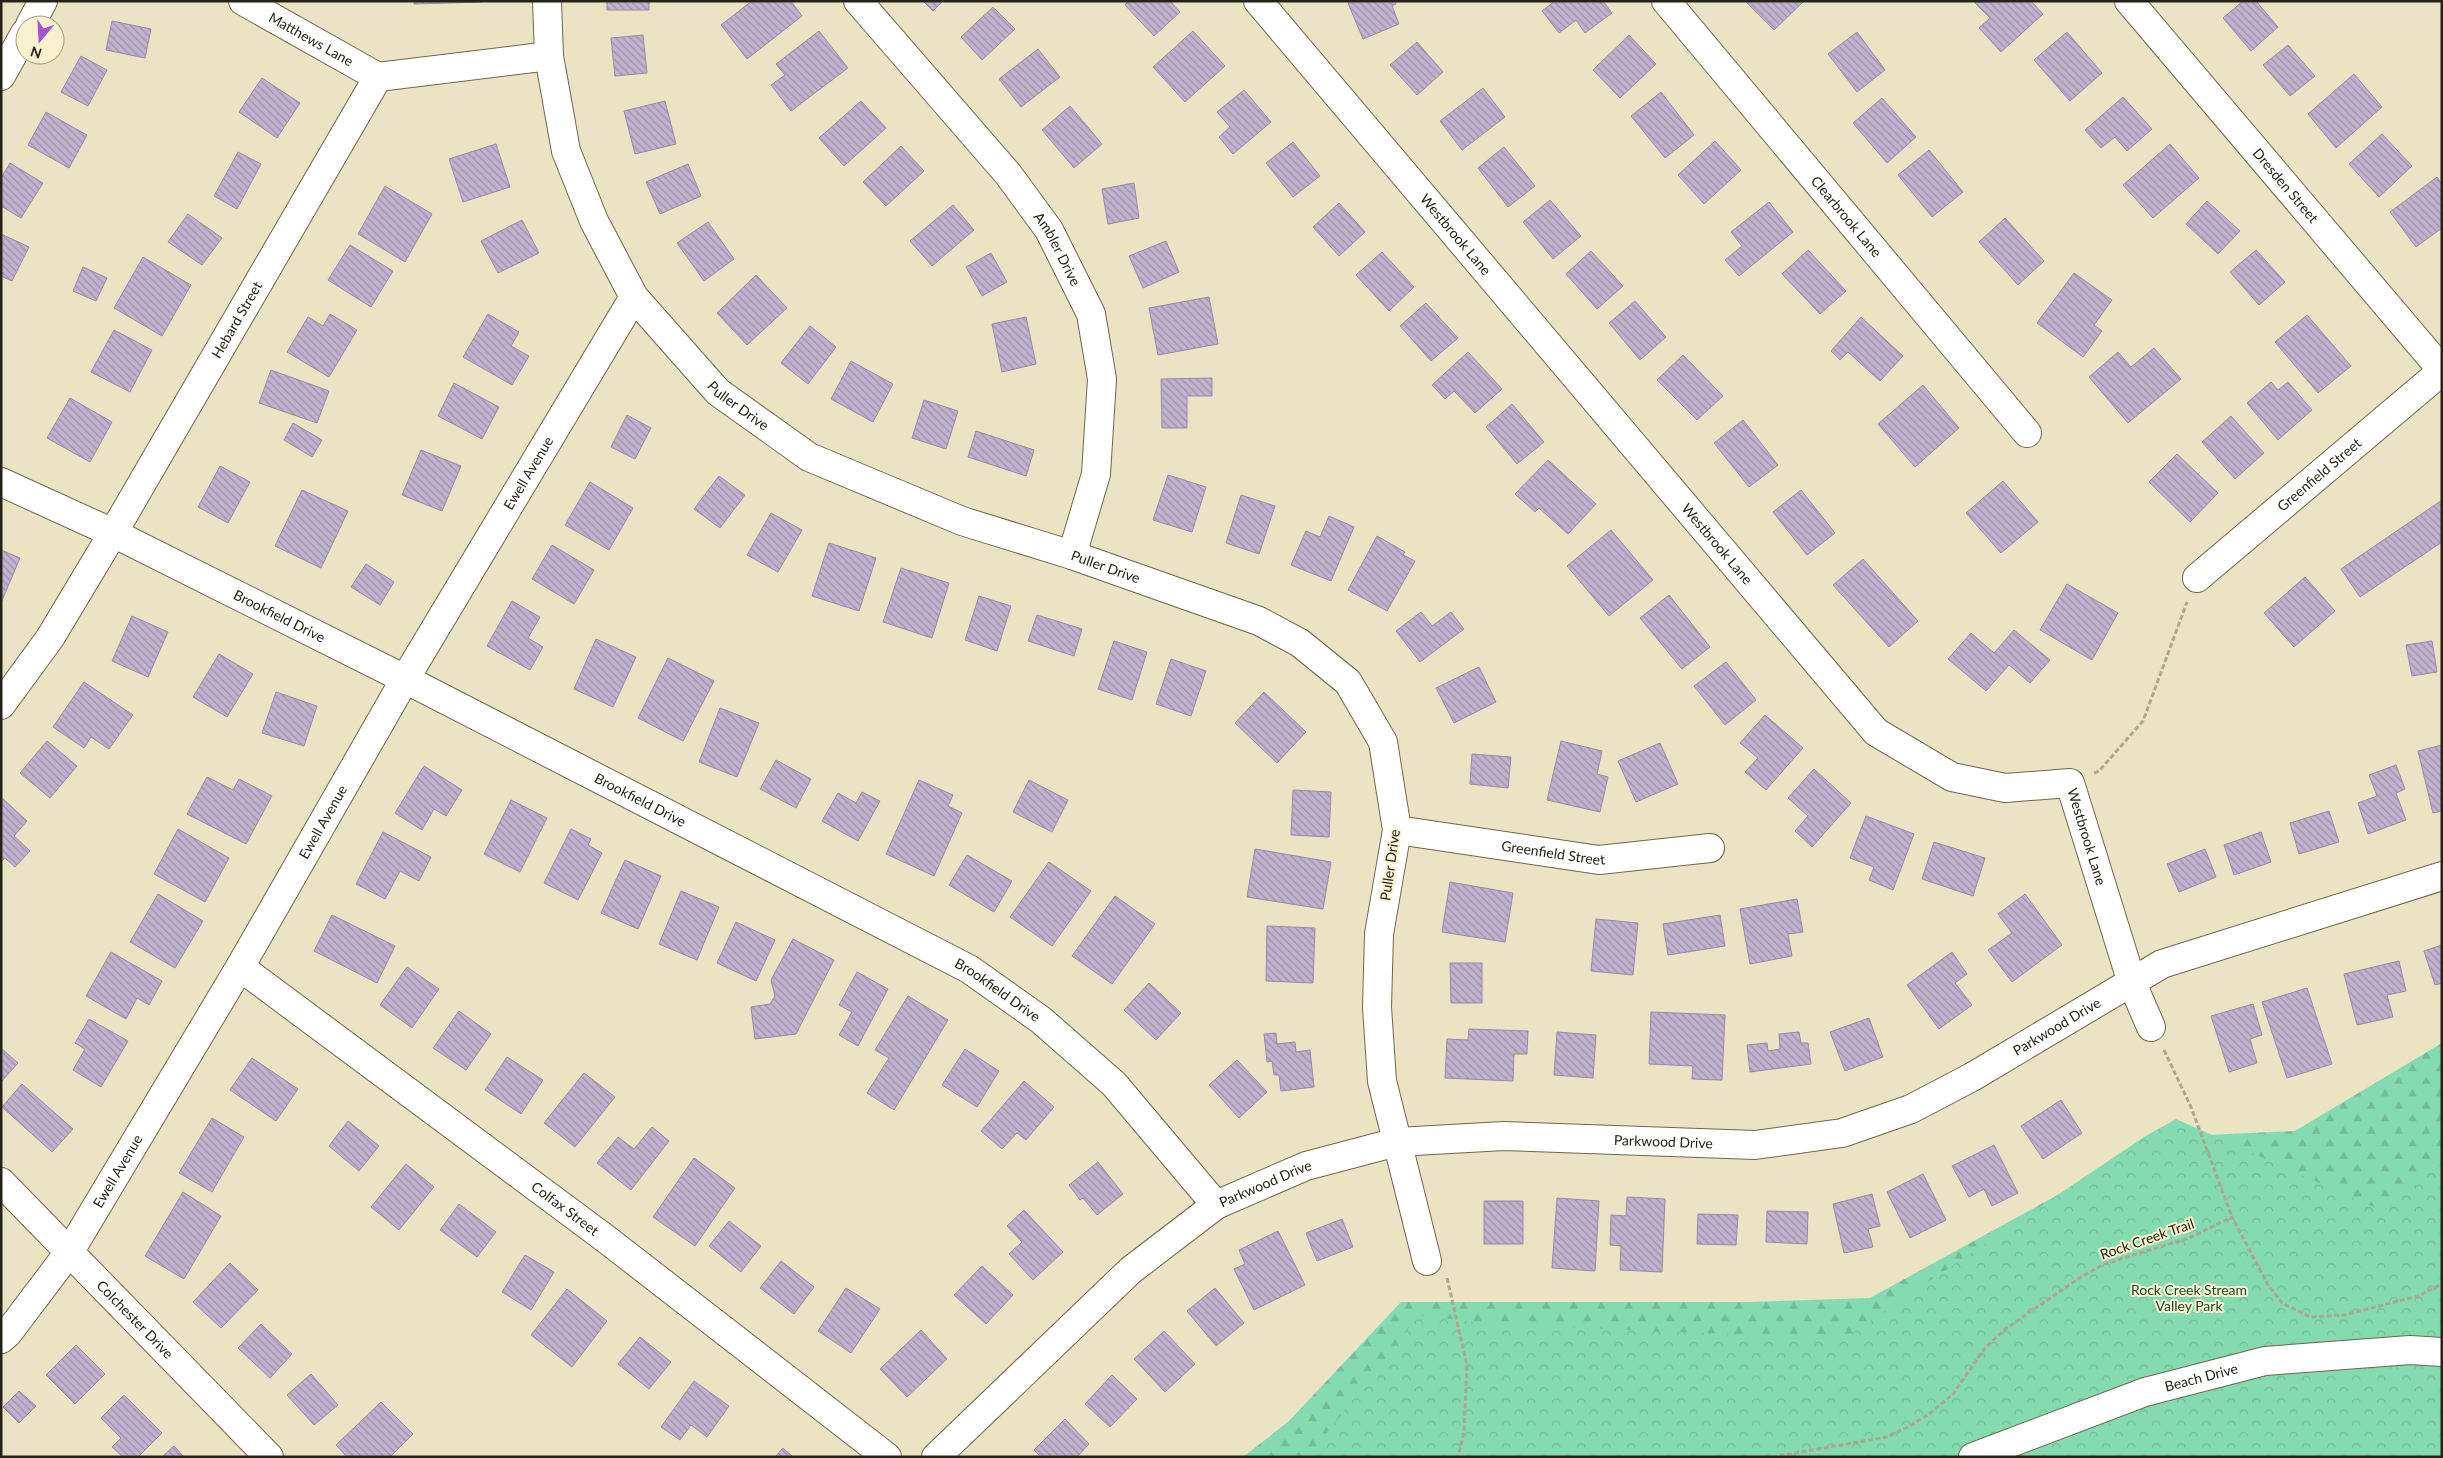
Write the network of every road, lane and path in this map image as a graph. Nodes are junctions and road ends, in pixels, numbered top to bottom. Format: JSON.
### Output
{"nodes":[{"id":1,"x":43,"y":1,"type":"edge"},
{"id":2,"x":243,"y":1,"type":"edge"},
{"id":3,"x":547,"y":1,"type":"edge"},
{"id":4,"x":858,"y":1,"type":"edge"},
{"id":5,"x":1258,"y":1,"type":"edge"},
{"id":6,"x":1666,"y":1,"type":"edge"},
{"id":7,"x":2129,"y":1,"type":"edge"},
{"id":8,"x":35,"y":15,"type":"edge"},
{"id":9,"x":15,"y":51,"type":"edge"},
{"id":10,"x":549,"y":56,"type":"junction"},
{"id":11,"x":1,"y":76,"type":"edge"},
{"id":12,"x":378,"y":77,"type":"junction"},
{"id":13,"x":634,"y":297,"type":"junction"},
{"id":14,"x":2442,"y":371,"type":"edge"},
{"id":15,"x":2027,"y":433,"type":"dead end"},
{"id":16,"x":1,"y":482,"type":"edge"},
{"id":17,"x":113,"y":533,"type":"junction"},
{"id":18,"x":1072,"y":555,"type":"junction"},
{"id":19,"x":2197,"y":578,"type":"joint"},
{"id":20,"x":405,"y":679,"type":"junction"},
{"id":21,"x":1,"y":705,"type":"edge"},
{"id":22,"x":2070,"y":783,"type":"junction"},
{"id":23,"x":1397,"y":830,"type":"junction"},
{"id":24,"x":1710,"y":848,"type":"dead end"},
{"id":25,"x":2442,"y":876,"type":"edge"},
{"id":26,"x":240,"y":967,"type":"junction"},
{"id":27,"x":2132,"y":982,"type":"junction"},
{"id":28,"x":2151,"y":1027,"type":"joint"},
{"id":29,"x":1397,"y":1142,"type":"junction"},
{"id":30,"x":1,"y":1182,"type":"edge"},
{"id":31,"x":1216,"y":1205,"type":"junction"},
{"id":32,"x":2232,"y":1217,"type":"junction"},
{"id":33,"x":70,"y":1251,"type":"junction"},
{"id":34,"x":1436,"y":1264,"type":"joint"},
{"id":35,"x":2442,"y":1284,"type":"edge"},
{"id":36,"x":1,"y":1339,"type":"edge"},
{"id":37,"x":2442,"y":1352,"type":"edge"},
{"id":38,"x":269,"y":1457,"type":"edge"},
{"id":39,"x":887,"y":1457,"type":"edge"},
{"id":40,"x":936,"y":1457,"type":"edge"},
{"id":41,"x":1458,"y":1457,"type":"edge"},
{"id":42,"x":1772,"y":1457,"type":"edge"},
{"id":43,"x":1973,"y":1457,"type":"edge"}],
"edges":[{"from":1,"to":8,"type":"street"},
{"from":2,"to":12,"type":"street","name":"Matthews Lane"},
{"from":3,"to":10,"type":"street","name":"Puller Drive"},
{"from":4,"to":18,"type":"street","name":"Ambler Drive"},
{"from":5,"to":22,"type":"street","name":"Westbrook Lane"},
{"from":6,"to":15,"type":"street","name":"Clearbrook Lane"},
{"from":7,"to":14,"type":"street","name":"Dresden Street"},
{"from":9,"to":11,"type":"street"},
{"from":10,"to":12,"type":"street"},
{"from":10,"to":13,"type":"street","name":"Puller Drive"},
{"from":12,"to":17,"type":"street","name":"Hebard Street"},
{"from":13,"to":18,"type":"street","name":"Puller Drive"},
{"from":13,"to":20,"type":"street","name":"Ewell Avenue"},
{"from":14,"to":19,"type":"street","name":"Greenfield Street"},
{"from":16,"to":17,"type":"street","name":"Brookfield Drive"},
{"from":17,"to":20,"type":"street","name":"Brookfield Drive"},
{"from":17,"to":21,"type":"street","name":"Hebard Street"},
{"from":18,"to":23,"type":"street","name":"Puller Drive"},
{"from":19,"to":22,"type":"path"},
{"from":20,"to":26,"type":"street","name":"Ewell Avenue"},
{"from":20,"to":31,"type":"street","name":"Brookfield Drive"},
{"from":22,"to":27,"type":"street","name":"Westbrook Lane"},
{"from":23,"to":24,"type":"street","name":"Greenfield Street"},
{"from":23,"to":29,"type":"street","name":"Puller Drive"},
{"from":25,"to":27,"type":"street","name":"Parkwood Drive"},
{"from":26,"to":33,"type":"street","name":"Ewell Avenue"},
{"from":26,"to":39,"type":"street","name":"Colfax Street"},
{"from":27,"to":28,"type":"street","name":"Westbrook Lane"},
{"from":27,"to":29,"type":"street","name":"Parkwood Drive"},
{"from":28,"to":32,"type":"path"},
{"from":29,"to":31,"type":"street","name":"Parkwood Drive"},
{"from":29,"to":34,"type":"street","name":"Puller Drive"},
{"from":30,"to":33,"type":"street","name":"Colchester Drive"},
{"from":31,"to":40,"type":"street","name":"Parkwood Drive"},
{"from":32,"to":35,"type":"path"},
{"from":32,"to":42,"type":"path","name":"Rock Creek Trail"},
{"from":33,"to":36,"type":"street","name":"Ewell Avenue"},
{"from":33,"to":38,"type":"street","name":"Colchester Drive"},
{"from":34,"to":41,"type":"path"},
{"from":37,"to":43,"type":"street","name":"Beach Drive"}]}
